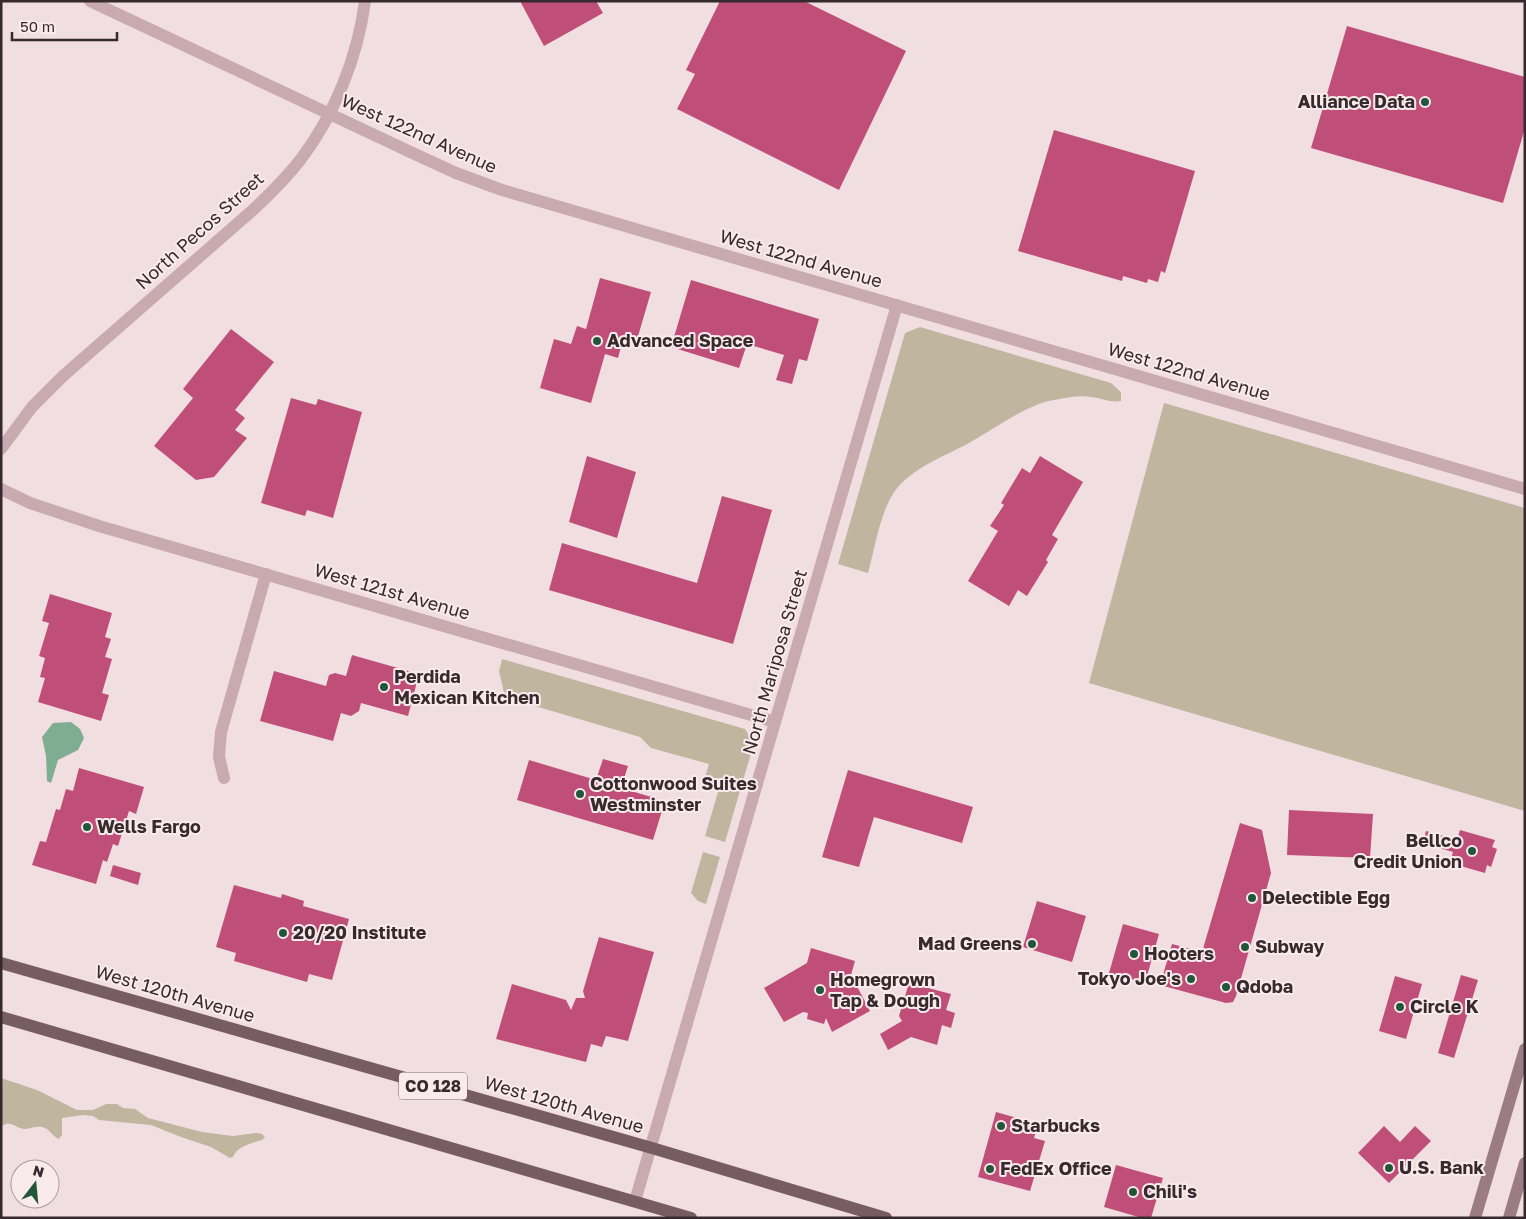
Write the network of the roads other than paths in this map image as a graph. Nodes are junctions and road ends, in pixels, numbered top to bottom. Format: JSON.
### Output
{"nodes":[{"id":1,"x":90,"y":1,"type":"edge"},
{"id":2,"x":366,"y":1,"type":"edge"},
{"id":3,"x":329,"y":113,"type":"junction"},
{"id":4,"x":897,"y":305,"type":"junction"},
{"id":5,"x":1,"y":449,"type":"edge"},
{"id":6,"x":1525,"y":489,"type":"edge"},
{"id":7,"x":1,"y":490,"type":"edge"},
{"id":8,"x":266,"y":574,"type":"junction"},
{"id":9,"x":775,"y":722,"type":"junction"},
{"id":10,"x":224,"y":778,"type":"dead end"},
{"id":11,"x":1,"y":963,"type":"edge"},
{"id":12,"x":1,"y":1017,"type":"edge"},
{"id":13,"x":1525,"y":1049,"type":"edge"},
{"id":14,"x":652,"y":1148,"type":"junction"},
{"id":15,"x":1525,"y":1163,"type":"edge"},
{"id":16,"x":635,"y":1201,"type":"junction"},
{"id":17,"x":691,"y":1218,"type":"edge"},
{"id":18,"x":886,"y":1218,"type":"edge"},
{"id":19,"x":1475,"y":1218,"type":"edge"},
{"id":20,"x":1509,"y":1218,"type":"edge"}],
"edges":[{"from":1,"to":3,"type":"street","name":"West 122nd Avenue"},
{"from":2,"to":3,"type":"street","name":"North Pecos Street"},
{"from":3,"to":4,"type":"street","name":"West 122nd Avenue"},
{"from":3,"to":5,"type":"street","name":"North Pecos Street"},
{"from":4,"to":6,"type":"street","name":"West 122nd Avenue"},
{"from":4,"to":9,"type":"street","name":"North Mariposa Street"},
{"from":7,"to":8,"type":"street","name":"West 121st Avenue"},
{"from":8,"to":9,"type":"street","name":"West 121st Avenue"},
{"from":8,"to":10,"type":"street"},
{"from":9,"to":14,"type":"street","name":"North Mariposa Street"},
{"from":11,"to":14,"type":"main road","name":"West 120th Avenue","number":"CO 128"},
{"from":12,"to":16,"type":"main road"},
{"from":13,"to":19,"type":"main road"},
{"from":14,"to":16,"type":"street","name":"North Mariposa Street"},
{"from":14,"to":18,"type":"main road","name":"West 120th Avenue","number":"CO 128"},
{"from":15,"to":20,"type":"main road"},
{"from":16,"to":17,"type":"main road"}]}
